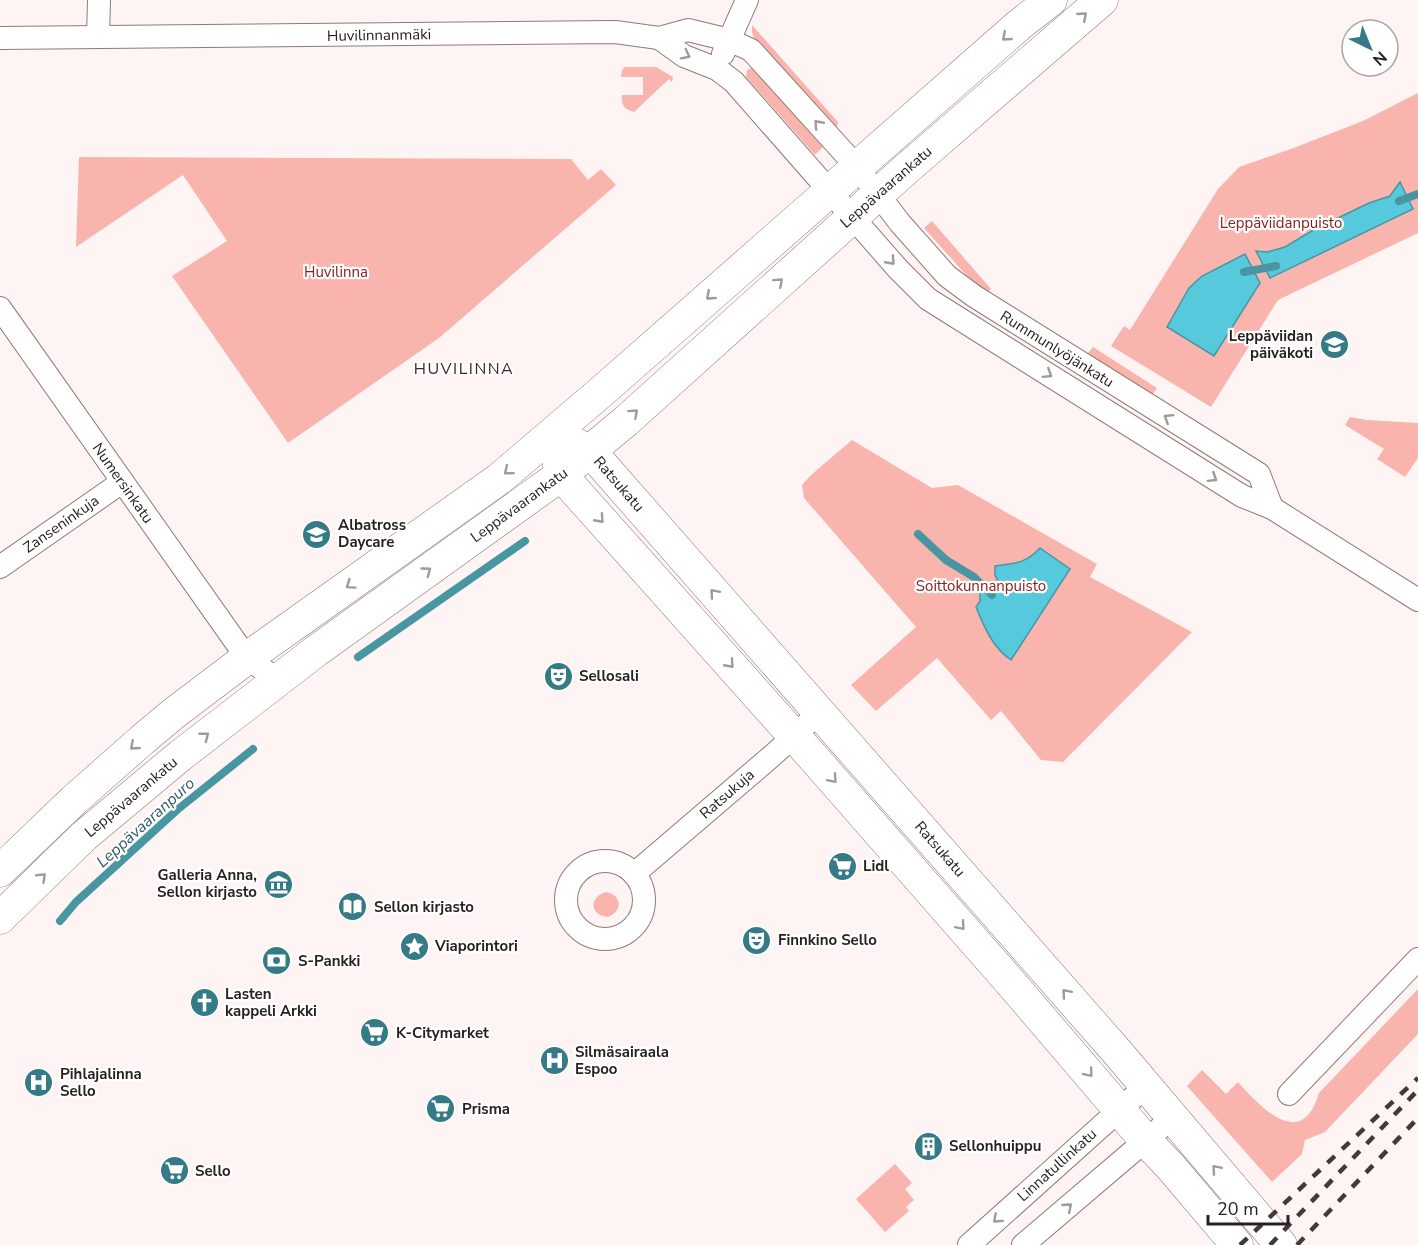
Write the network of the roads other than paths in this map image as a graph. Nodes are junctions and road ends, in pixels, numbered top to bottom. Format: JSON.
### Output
{"nodes":[{"id":1,"x":99,"y":0,"type":"edge"},
{"id":2,"x":747,"y":0,"type":"edge"},
{"id":3,"x":1051,"y":0,"type":"edge"},
{"id":4,"x":1102,"y":0,"type":"edge"},
{"id":5,"x":98,"y":37,"type":"junction"},
{"id":6,"x":0,"y":38,"type":"edge"},
{"id":7,"x":659,"y":38,"type":"junction"},
{"id":8,"x":729,"y":40,"type":"junction"},
{"id":9,"x":717,"y":69,"type":"junction"},
{"id":10,"x":857,"y":167,"type":"junction"},
{"id":11,"x":830,"y":191,"type":"junction"},
{"id":12,"x":878,"y":194,"type":"junction"},
{"id":13,"x":852,"y":217,"type":"junction"},
{"id":14,"x":0,"y":308,"type":"edge"},
{"id":15,"x":553,"y":433,"type":"junction"},
{"id":16,"x":590,"y":451,"type":"junction"},
{"id":17,"x":561,"y":475,"type":"junction"},
{"id":18,"x":122,"y":482,"type":"junction"},
{"id":19,"x":1272,"y":508,"type":"junction"},
{"id":20,"x":0,"y":567,"type":"edge"},
{"id":21,"x":1418,"y":600,"type":"edge"},
{"id":22,"x":247,"y":658,"type":"junction"},
{"id":23,"x":266,"y":689,"type":"junction"},
{"id":24,"x":819,"y":713,"type":"junction"},
{"id":25,"x":794,"y":736,"type":"junction"},
{"id":26,"x":0,"y":871,"type":"edge"},
{"id":27,"x":634,"y":874,"type":"dead end"},
{"id":28,"x":0,"y":918,"type":"edge"},
{"id":29,"x":1418,"y":959,"type":"edge"},
{"id":30,"x":1146,"y":1086,"type":"junction"},
{"id":31,"x":1289,"y":1094,"type":"dead end"},
{"id":32,"x":1119,"y":1109,"type":"junction"},
{"id":33,"x":1172,"y":1118,"type":"junction"},
{"id":34,"x":1146,"y":1141,"type":"junction"},
{"id":35,"x":969,"y":1245,"type":"edge"},
{"id":36,"x":1023,"y":1245,"type":"edge"},
{"id":37,"x":1237,"y":1245,"type":"edge"},
{"id":38,"x":1281,"y":1245,"type":"edge"}],
"edges":[{"from":1,"to":5,"type":"street"},
{"from":2,"to":8,"type":"street"},
{"from":3,"to":10,"type":"main road","one_way":true},
{"from":12,"to":4,"type":"main road","name":"Leppävaarankatu","one_way":true},
{"from":5,"to":6,"type":"street","name":"Huvilinnanmäki"},
{"from":5,"to":7,"type":"street","name":"Huvilinnanmäki"},
{"from":7,"to":8,"type":"street","name":"Huvilinnanmäki"},
{"from":7,"to":9,"type":"street","name":"Huvilinnanmäki","one_way":true},
{"from":8,"to":9,"type":"street"},
{"from":10,"to":8,"type":"street","name":"Huvilinnanmäki","one_way":true},
{"from":9,"to":11,"type":"street","name":"Huvilinnanmäki"},
{"from":10,"to":11,"type":"main road"},
{"from":10,"to":12,"type":"street","name":"Rummunlyöjänkatu"},
{"from":11,"to":13,"type":"street","name":"Huvilinnanmäki"},
{"from":11,"to":15,"type":"main road","one_way":true},
{"from":12,"to":13,"type":"main road","name":"Leppävaarankatu"},
{"from":19,"to":12,"type":"street","name":"Rummunlyöjänkatu","one_way":true},
{"from":16,"to":13,"type":"main road","name":"Leppävaarankatu","one_way":true},
{"from":13,"to":19,"type":"street","name":"Rummunlyöjänkatu","one_way":true},
{"from":14,"to":18,"type":"street","name":"Numersinkatu"},
{"from":15,"to":16,"type":"main road","name":"Ratsukatu"},
{"from":15,"to":17,"type":"main road"},
{"from":15,"to":22,"type":"main road","one_way":true},
{"from":16,"to":17,"type":"main road","name":"Leppävaarankatu"},
{"from":24,"to":16,"type":"main road","name":"Ratsukatu","one_way":true},
{"from":23,"to":17,"type":"main road","name":"Leppävaarankatu","one_way":true},
{"from":17,"to":25,"type":"main road","one_way":true},
{"from":18,"to":20,"type":"street","name":"Zanseninkuja"},
{"from":18,"to":22,"type":"street","name":"Numersinkatu"},
{"from":19,"to":21,"type":"street","name":"Rummunlyöjänkatu"},
{"from":22,"to":23,"type":"street","name":"Numersinkatu"},
{"from":22,"to":26,"type":"main road","one_way":true},
{"from":28,"to":23,"type":"main road","name":"Leppävaarankatu","one_way":true},
{"from":24,"to":25,"type":"street","name":"Ratsukuja"},
{"from":30,"to":24,"type":"main road","name":"Ratsukatu","one_way":true},
{"from":25,"to":27,"type":"street","name":"Ratsukuja"},
{"from":25,"to":32,"type":"main road","one_way":true},
{"from":29,"to":31,"type":"street"},
{"from":30,"to":32,"type":"street","name":"Linnatullinkatu"},
{"from":30,"to":33,"type":"main road","name":"Ratsukatu"},
{"from":32,"to":34,"type":"main road"},
{"from":32,"to":35,"type":"street","name":"Linnatullinkatu","one_way":true},
{"from":33,"to":34,"type":"street"},
{"from":38,"to":33,"type":"main road","name":"Ratsukatu","one_way":true},
{"from":36,"to":34,"type":"street","one_way":true},
{"from":34,"to":37,"type":"main road"}]}
